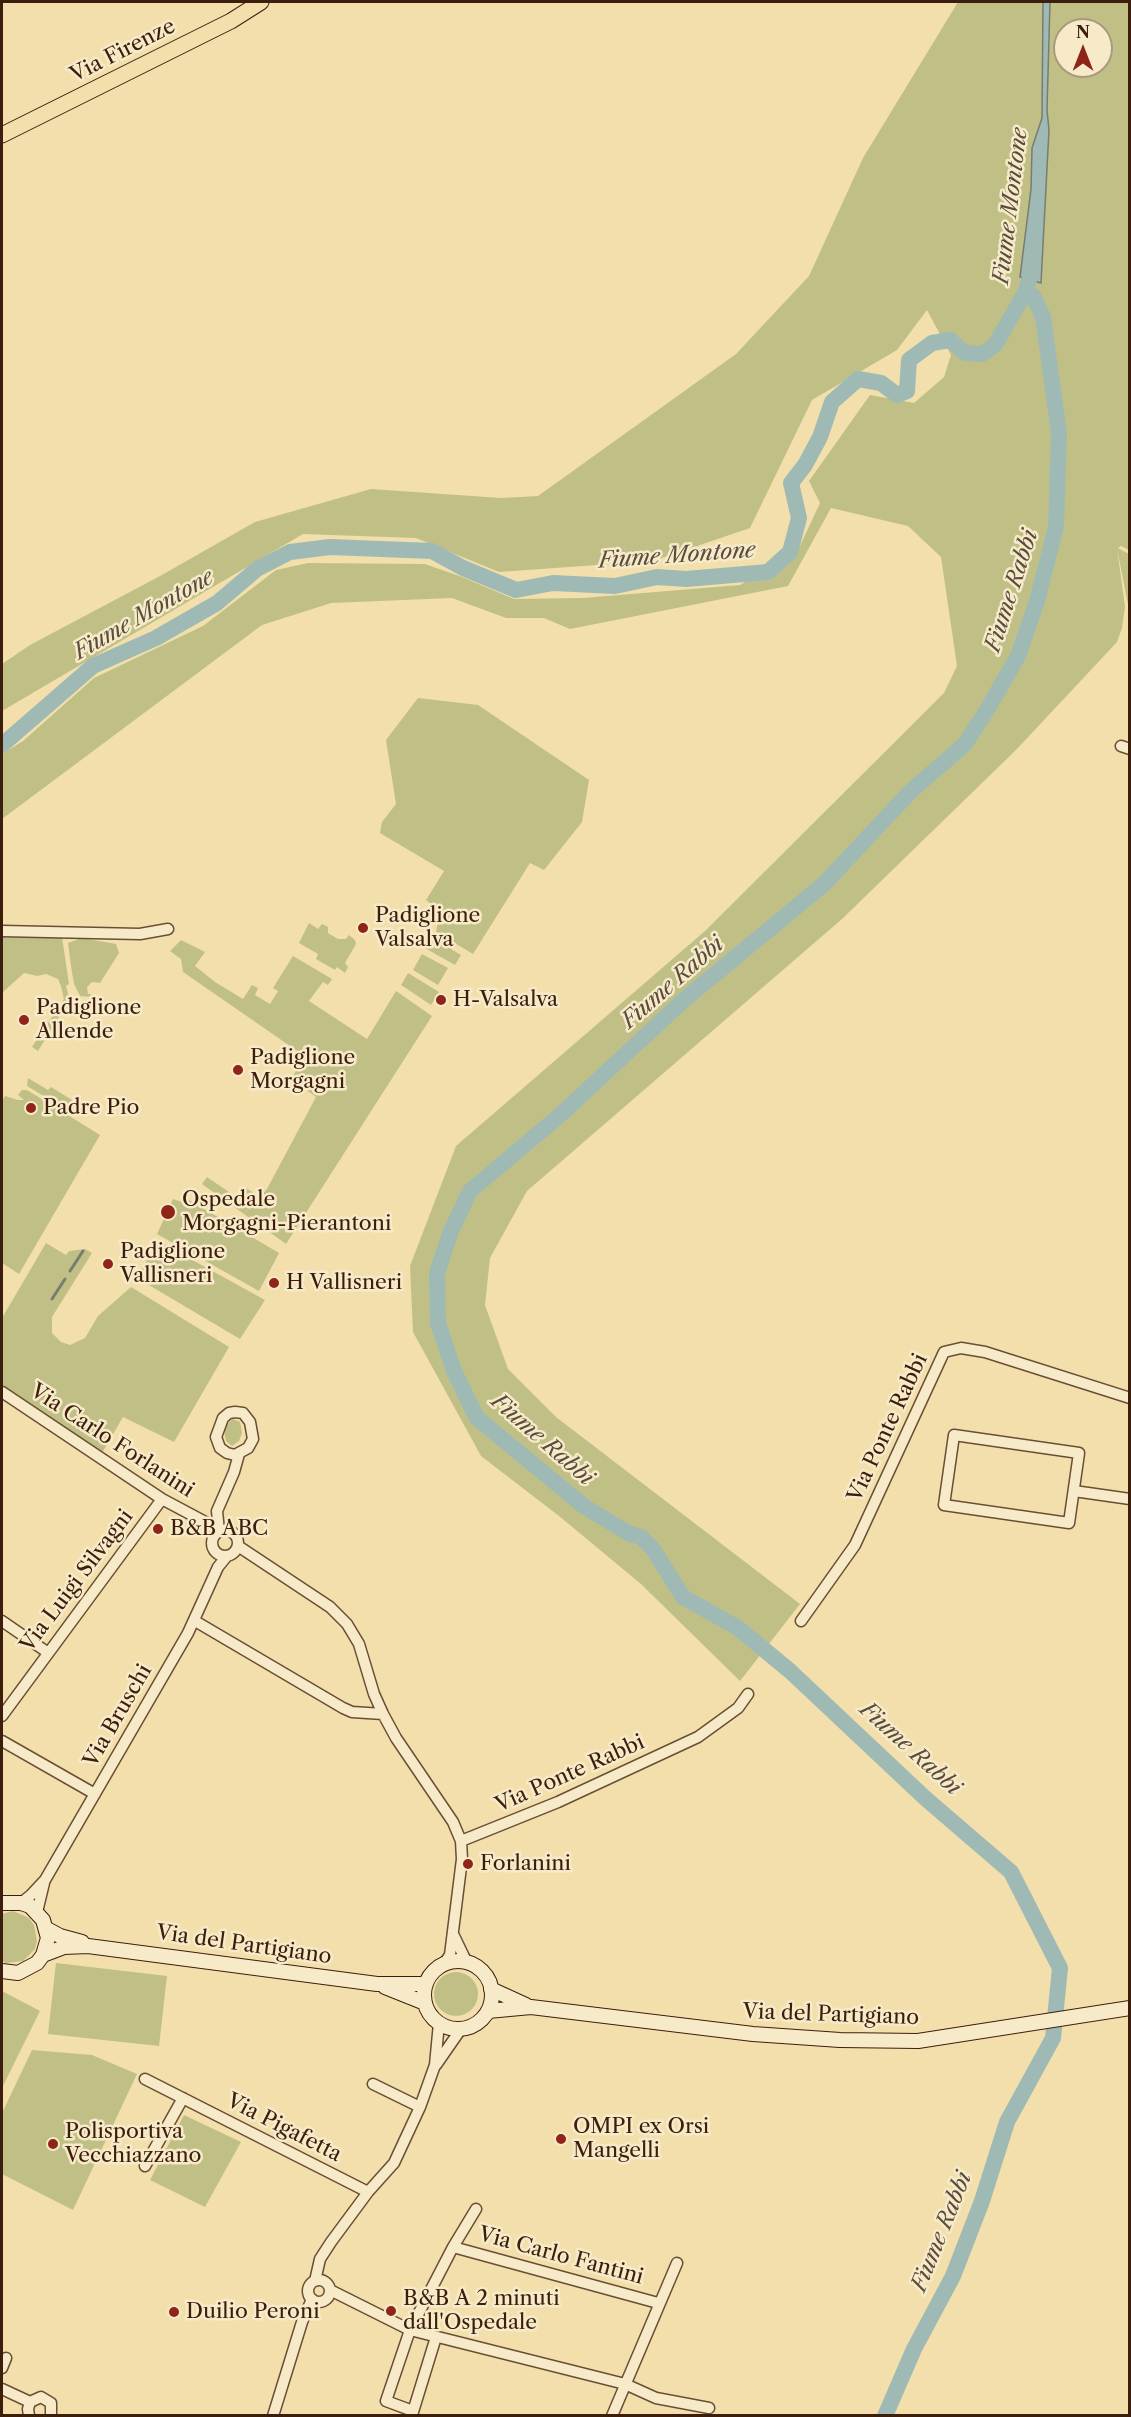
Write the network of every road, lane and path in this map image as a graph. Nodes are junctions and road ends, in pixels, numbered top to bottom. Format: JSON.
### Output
{"nodes":[{"id":1,"x":261,"y":2,"type":"edge"},
{"id":2,"x":2,"y":135,"type":"edge"},
{"id":3,"x":168,"y":929,"type":"dead end"},
{"id":4,"x":2,"y":931,"type":"edge"},
{"id":5,"x":2,"y":1392,"type":"edge"},
{"id":6,"x":1130,"y":1398,"type":"edge"},
{"id":7,"x":227,"y":1453,"type":"junction"},
{"id":8,"x":239,"y":1454,"type":"junction"},
{"id":9,"x":230,"y":1480,"type":"junction"},
{"id":10,"x":1074,"y":1491,"type":"junction"},
{"id":11,"x":162,"y":1499,"type":"junction"},
{"id":12,"x":1130,"y":1499,"type":"edge"},
{"id":13,"x":219,"y":1537,"type":"junction"},
{"id":14,"x":238,"y":1546,"type":"junction"},
{"id":15,"x":227,"y":1556,"type":"junction"},
{"id":16,"x":218,"y":1567,"type":"junction"},
{"id":17,"x":2,"y":1621,"type":"edge"},
{"id":18,"x":195,"y":1621,"type":"junction"},
{"id":19,"x":801,"y":1621,"type":"dead end"},
{"id":20,"x":47,"y":1652,"type":"junction"},
{"id":21,"x":374,"y":1694,"type":"junction"},
{"id":22,"x":748,"y":1694,"type":"dead end"},
{"id":23,"x":359,"y":1711,"type":"junction"},
{"id":24,"x":383,"y":1714,"type":"junction"},
{"id":25,"x":2,"y":1716,"type":"edge"},
{"id":26,"x":2,"y":1741,"type":"edge"},
{"id":27,"x":95,"y":1794,"type":"junction"},
{"id":28,"x":461,"y":1841,"type":"junction"},
{"id":29,"x":45,"y":1880,"type":"junction"},
{"id":30,"x":2,"y":1903,"type":"edge"},
{"id":31,"x":21,"y":1903,"type":"junction"},
{"id":32,"x":38,"y":1912,"type":"junction"},
{"id":33,"x":47,"y":1929,"type":"junction"},
{"id":34,"x":453,"y":1933,"type":"junction"},
{"id":35,"x":104,"y":1947,"type":"junction"},
{"id":36,"x":43,"y":1955,"type":"junction"},
{"id":37,"x":467,"y":1963,"type":"junction"},
{"id":38,"x":443,"y":1965,"type":"junction"},
{"id":39,"x":2,"y":1971,"type":"edge"},
{"id":40,"x":377,"y":1984,"type":"junction"},
{"id":41,"x":426,"y":1984,"type":"junction"},
{"id":42,"x":491,"y":1989,"type":"junction"},
{"id":43,"x":425,"y":2003,"type":"junction"},
{"id":44,"x":531,"y":2007,"type":"junction"},
{"id":45,"x":1130,"y":2008,"type":"edge"},
{"id":46,"x":488,"y":2011,"type":"junction"},
{"id":47,"x":439,"y":2023,"type":"junction"},
{"id":48,"x":461,"y":2029,"type":"junction"},
{"id":49,"x":435,"y":2065,"type":"junction"},
{"id":50,"x":145,"y":2079,"type":"dead end"},
{"id":51,"x":373,"y":2084,"type":"dead end"},
{"id":52,"x":183,"y":2098,"type":"junction"},
{"id":53,"x":420,"y":2107,"type":"junction"},
{"id":54,"x":145,"y":2166,"type":"dead end"},
{"id":55,"x":368,"y":2192,"type":"junction"},
{"id":56,"x":476,"y":2209,"type":"dead end"},
{"id":57,"x":453,"y":2247,"type":"junction"},
{"id":58,"x":677,"y":2263,"type":"dead end"},
{"id":59,"x":319,"y":2280,"type":"junction"},
{"id":60,"x":330,"y":2290,"type":"junction"},
{"id":61,"x":312,"y":2299,"type":"junction"},
{"id":62,"x":658,"y":2303,"type":"junction"},
{"id":63,"x":410,"y":2330,"type":"junction"},
{"id":64,"x":436,"y":2337,"type":"junction"},
{"id":65,"x":625,"y":2384,"type":"junction"},
{"id":66,"x":2,"y":2389,"type":"edge"},
{"id":67,"x":30,"y":2402,"type":"junction"},
{"id":68,"x":710,"y":2408,"type":"dead end"},
{"id":69,"x":413,"y":2413,"type":"edge"},
{"id":70,"x":29,"y":2415,"type":"edge"},
{"id":71,"x":51,"y":2415,"type":"edge"},
{"id":72,"x":273,"y":2415,"type":"edge"},
{"id":73,"x":612,"y":2415,"type":"edge"}],
"edges":[{"from":1,"to":2,"type":"main road","name":"Via Firenze"},
{"from":3,"to":4,"type":"street"},
{"from":5,"to":11,"type":"street","name":"Via Carlo Forlanini"},
{"from":6,"to":19,"type":"street","name":"Via Ponte Rabbi"},
{"from":7,"to":8,"type":"street"},
{"from":7,"to":8,"type":"street"},
{"from":7,"to":9,"type":"street"},
{"from":8,"to":9,"type":"street"},
{"from":9,"to":13,"type":"street"},
{"from":10,"to":10,"type":"street"},
{"from":10,"to":12,"type":"street"},
{"from":11,"to":13,"type":"street","name":"Via Carlo Forlanini"},
{"from":11,"to":20,"type":"street","name":"Via Luigi Silvagni"},
{"from":13,"to":14,"type":"street"},
{"from":13,"to":15,"type":"street","name":"Via Carlo Forlanini"},
{"from":13,"to":16,"type":"street"},
{"from":14,"to":15,"type":"street","name":"Via Bruschi"},
{"from":14,"to":21,"type":"street"},
{"from":15,"to":16,"type":"street","name":"Via Bruschi"},
{"from":16,"to":18,"type":"street","name":"Via Bruschi"},
{"from":17,"to":20,"type":"street"},
{"from":18,"to":23,"type":"street"},
{"from":18,"to":27,"type":"street","name":"Via Bruschi"},
{"from":20,"to":25,"type":"street","name":"Via Luigi Silvagni"},
{"from":21,"to":23,"type":"street"},
{"from":21,"to":24,"type":"street"},
{"from":22,"to":28,"type":"street","name":"Via Ponte Rabbi"},
{"from":23,"to":24,"type":"street"},
{"from":24,"to":28,"type":"street"},
{"from":26,"to":27,"type":"street"},
{"from":27,"to":29,"type":"street","name":"Via Bruschi"},
{"from":28,"to":34,"type":"street"},
{"from":29,"to":31,"type":"street","name":"Via Bruschi"},
{"from":29,"to":32,"type":"street","name":"Via Bruschi"},
{"from":30,"to":31,"type":"main road"},
{"from":31,"to":32,"type":"main road"},
{"from":32,"to":33,"type":"main road"},
{"from":33,"to":35,"type":"main road","name":"Via del Partigiano"},
{"from":33,"to":36,"type":"main road"},
{"from":34,"to":37,"type":"street"},
{"from":34,"to":38,"type":"street"},
{"from":35,"to":36,"type":"main road","name":"Via del Partigiano"},
{"from":35,"to":40,"type":"main road","name":"Via del Partigiano"},
{"from":36,"to":39,"type":"main road"},
{"from":37,"to":38,"type":"main road"},
{"from":37,"to":42,"type":"main road"},
{"from":38,"to":41,"type":"main road"},
{"from":40,"to":41,"type":"main road","name":"Via del Partigiano"},
{"from":40,"to":43,"type":"main road","name":"Via del Partigiano"},
{"from":41,"to":43,"type":"main road"},
{"from":42,"to":44,"type":"main road","name":"Via del Partigiano"},
{"from":42,"to":46,"type":"main road"},
{"from":43,"to":47,"type":"main road"},
{"from":44,"to":45,"type":"main road","name":"Via del Partigiano"},
{"from":44,"to":46,"type":"main road","name":"Via del Partigiano"},
{"from":46,"to":48,"type":"main road"},
{"from":47,"to":48,"type":"main road"},
{"from":47,"to":49,"type":"street"},
{"from":48,"to":49,"type":"street"},
{"from":49,"to":53,"type":"street"},
{"from":50,"to":52,"type":"street","name":"Via Pigafetta"},
{"from":51,"to":53,"type":"street"},
{"from":52,"to":54,"type":"street"},
{"from":52,"to":55,"type":"street","name":"Via Pigafetta"},
{"from":53,"to":55,"type":"street"},
{"from":55,"to":59,"type":"street"},
{"from":56,"to":57,"type":"street"},
{"from":57,"to":62,"type":"street","name":"Via Carlo Fantini"},
{"from":57,"to":63,"type":"street"},
{"from":58,"to":62,"type":"street"},
{"from":59,"to":60,"type":"street"},
{"from":59,"to":61,"type":"street"},
{"from":60,"to":61,"type":"street"},
{"from":60,"to":63,"type":"street"},
{"from":61,"to":72,"type":"street"},
{"from":62,"to":65,"type":"street"},
{"from":63,"to":64,"type":"street"},
{"from":63,"to":69,"type":"street"},
{"from":64,"to":65,"type":"street"},
{"from":64,"to":69,"type":"street"},
{"from":65,"to":68,"type":"street"},
{"from":65,"to":73,"type":"street"},
{"from":66,"to":67,"type":"street"},
{"from":67,"to":70,"type":"street"},
{"from":67,"to":71,"type":"street"}]}
